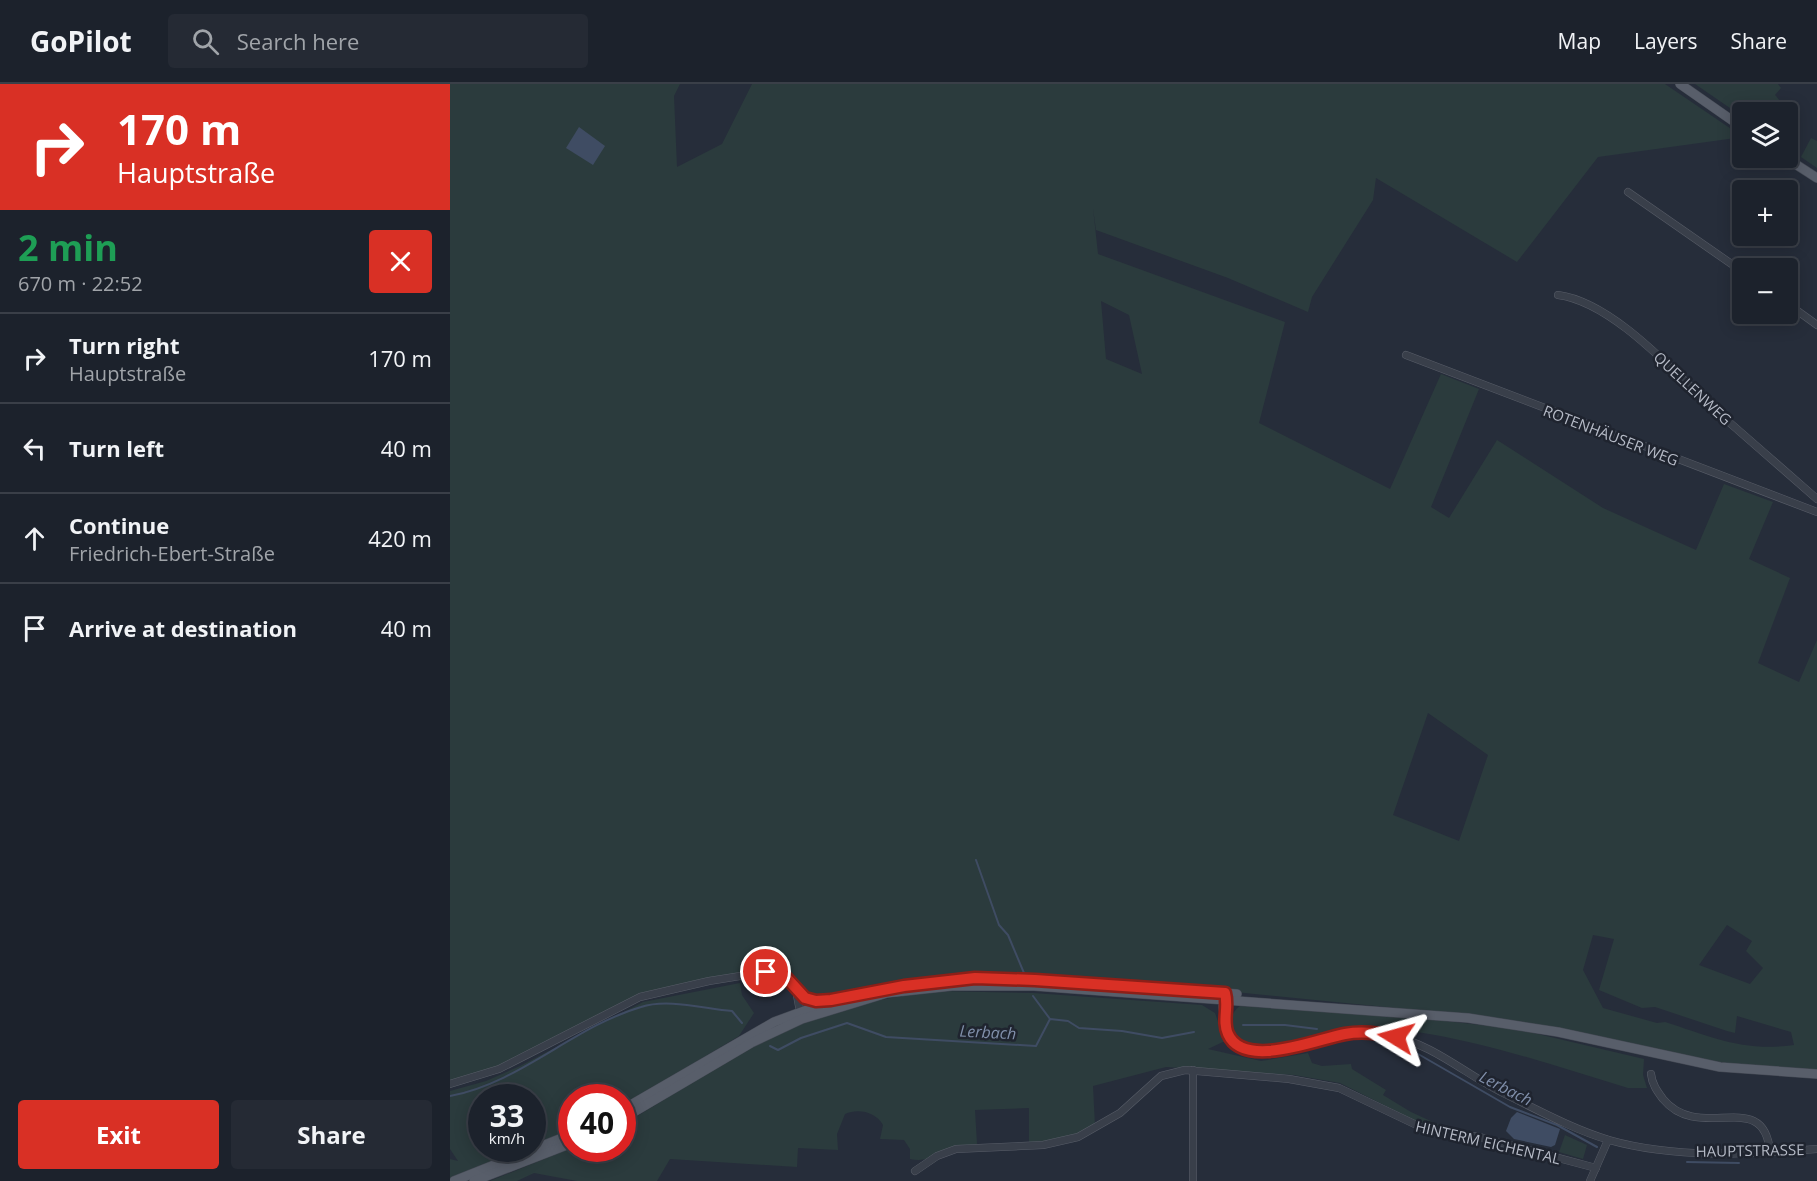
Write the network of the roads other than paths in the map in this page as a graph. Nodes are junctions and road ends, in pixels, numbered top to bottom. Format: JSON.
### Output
{"nodes":[{"id":1,"x":1680,"y":84,"type":"edge"},
{"id":2,"x":1732,"y":120,"type":"edge"},
{"id":3,"x":1798,"y":166,"type":"edge"},
{"id":4,"x":1817,"y":178,"type":"edge"},
{"id":5,"x":1628,"y":192,"type":"dead end"},
{"id":6,"x":1732,"y":264,"type":"edge"},
{"id":7,"x":1558,"y":295,"type":"dead end"},
{"id":8,"x":1798,"y":312,"type":"edge"},
{"id":9,"x":1817,"y":326,"type":"edge"},
{"id":10,"x":1406,"y":355,"type":"dead end"},
{"id":11,"x":1817,"y":500,"type":"edge"},
{"id":12,"x":1817,"y":512,"type":"edge"},
{"id":13,"x":796,"y":990,"type":"junction"},
{"id":14,"x":805,"y":998,"type":"junction"},
{"id":15,"x":1225,"y":998,"type":"junction"},
{"id":16,"x":831,"y":1000,"type":"junction"},
{"id":17,"x":804,"y":1014,"type":"junction"},
{"id":18,"x":1193,"y":1070,"type":"junction"},
{"id":19,"x":1651,"y":1074,"type":"dead end"},
{"id":20,"x":1817,"y":1074,"type":"edge"},
{"id":21,"x":450,"y":1084,"type":"edge"},
{"id":22,"x":636,"y":1102,"type":"edge"},
{"id":23,"x":636,"y":1111,"type":"edge"},
{"id":24,"x":558,"y":1140,"type":"edge"},
{"id":25,"x":1608,"y":1140,"type":"junction"},
{"id":26,"x":558,"y":1148,"type":"edge"},
{"id":27,"x":1817,"y":1149,"type":"edge"},
{"id":28,"x":1770,"y":1152,"type":"junction"},
{"id":29,"x":1596,"y":1168,"type":"junction"},
{"id":30,"x":915,"y":1171,"type":"dead end"},
{"id":31,"x":454,"y":1181,"type":"edge"},
{"id":32,"x":474,"y":1181,"type":"edge"},
{"id":33,"x":1193,"y":1181,"type":"edge"},
{"id":34,"x":1590,"y":1181,"type":"edge"}],
"edges":[{"from":1,"to":2,"type":"main road"},
{"from":3,"to":4,"type":"main road"},
{"from":5,"to":6,"type":"street"},
{"from":7,"to":11,"type":"street","name":"QUELLENWEG"},
{"from":8,"to":9,"type":"street"},
{"from":10,"to":12,"type":"street","name":"ROTENHÄUSER WEG"},
{"from":13,"to":14,"type":"street"},
{"from":13,"to":17,"type":"street"},
{"from":13,"to":21,"type":"street"},
{"from":14,"to":16,"type":"main road"},
{"from":14,"to":17,"type":"street"},
{"from":15,"to":16,"type":"main road"},
{"from":15,"to":17,"type":"main road"},
{"from":15,"to":20,"type":"main road"},
{"from":15,"to":25,"type":"street","name":"HAUPTSTRASSE"},
{"from":16,"to":17,"type":"main road"},
{"from":17,"to":22,"type":"main road"},
{"from":17,"to":23,"type":"main road"},
{"from":18,"to":29,"type":"street","name":"HINTERM EICHENTAL"},
{"from":18,"to":30,"type":"street","name":"HINTERM EICHENTAL"},
{"from":18,"to":33,"type":"street"},
{"from":19,"to":28,"type":"street"},
{"from":24,"to":31,"type":"main road"},
{"from":25,"to":28,"type":"street","name":"HAUPTSTRASSE"},
{"from":25,"to":29,"type":"street"},
{"from":26,"to":32,"type":"main road"},
{"from":27,"to":28,"type":"street","name":"HAUPTSTRASSE"},
{"from":29,"to":34,"type":"street"}]}
